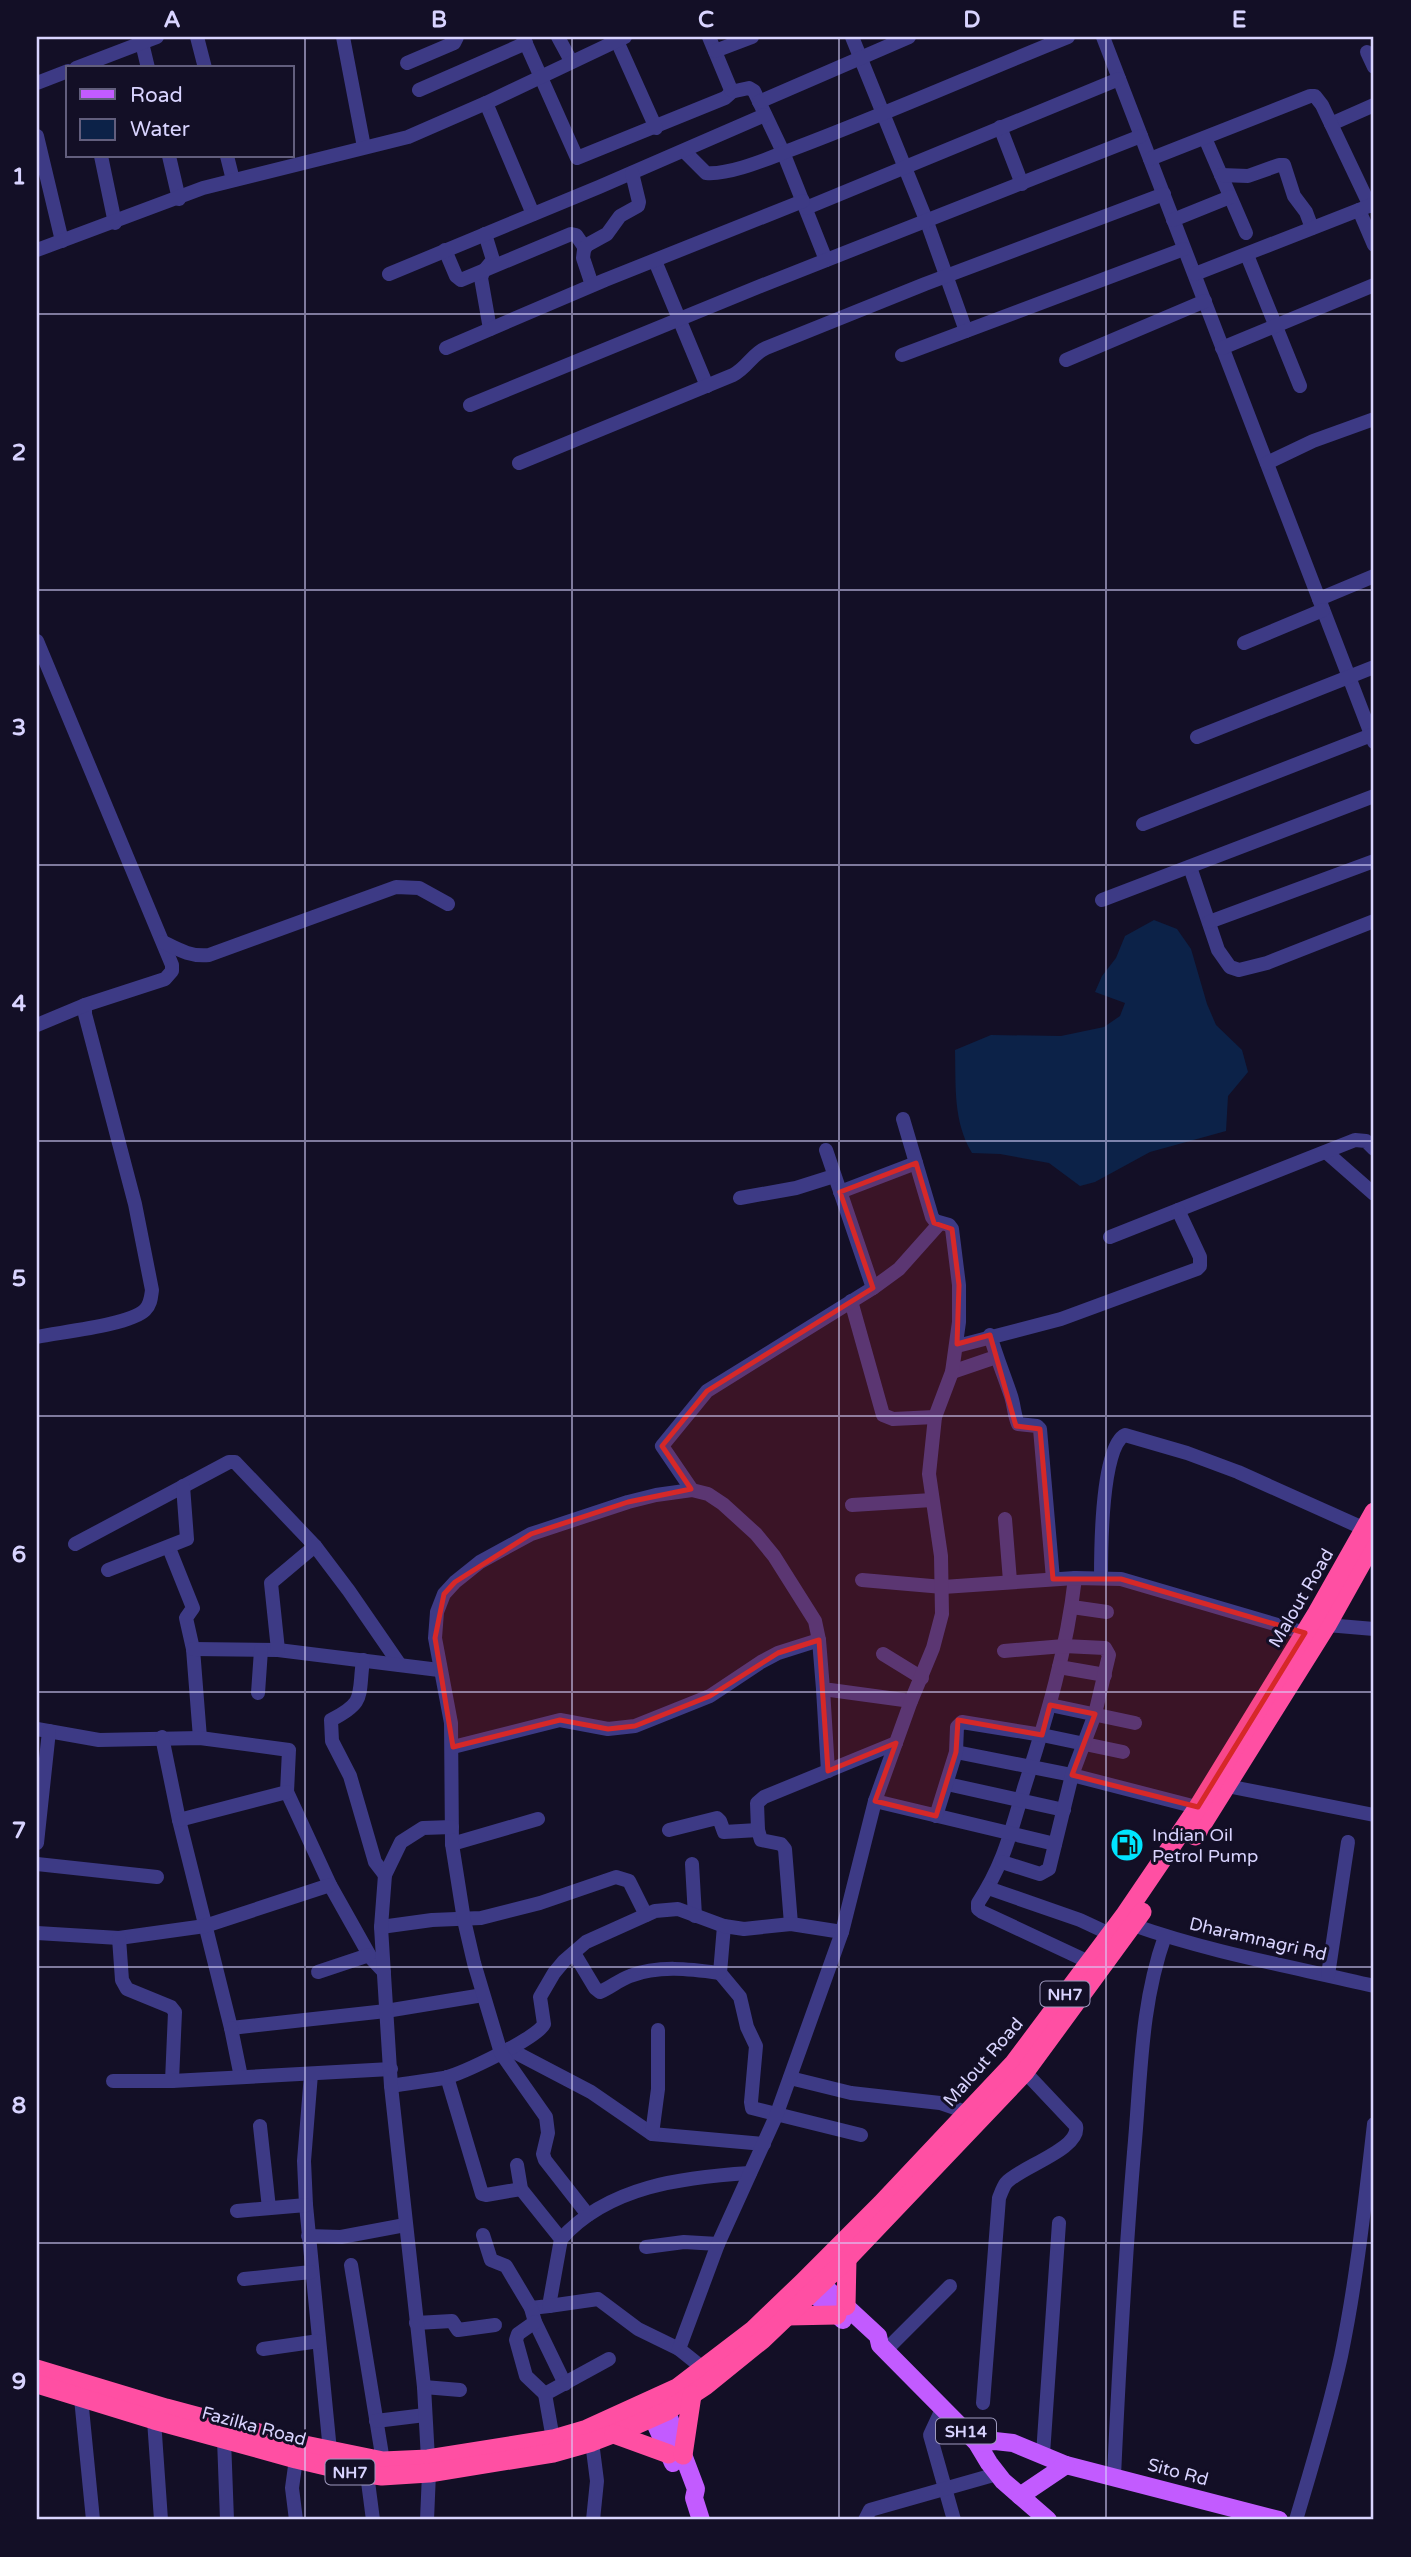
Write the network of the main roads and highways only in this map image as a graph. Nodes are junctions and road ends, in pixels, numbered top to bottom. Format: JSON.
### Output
{"nodes":[{"id":1,"x":1371,"y":1527,"type":"edge"},
{"id":2,"x":1205,"y":1809,"type":"junction"},
{"id":3,"x":886,"y":2209,"type":"junction"},
{"id":4,"x":846,"y":2259,"type":"junction"},
{"id":5,"x":812,"y":2283,"type":"junction"},
{"id":6,"x":842,"y":2310,"type":"junction"},
{"id":7,"x":787,"y":2316,"type":"junction"},
{"id":8,"x":37,"y":2369,"type":"edge"},
{"id":9,"x":37,"y":2384,"type":"edge"},
{"id":10,"x":692,"y":2395,"type":"junction"},
{"id":11,"x":657,"y":2407,"type":"junction"},
{"id":12,"x":614,"y":2434,"type":"junction"},
{"id":13,"x":977,"y":2443,"type":"junction"},
{"id":14,"x":676,"y":2455,"type":"junction"},
{"id":15,"x":1066,"y":2465,"type":"junction"},
{"id":16,"x":428,"y":2466,"type":"junction"},
{"id":17,"x":1020,"y":2496,"type":"junction"},
{"id":18,"x":701,"y":2520,"type":"edge"},
{"id":19,"x":1048,"y":2520,"type":"edge"},
{"id":20,"x":1279,"y":2520,"type":"edge"}],
"edges":[{"from":1,"to":2,"type":"highway","name":"Malout Road","number":"NH7"},
{"from":1,"to":2,"type":"highway","name":"Malout Road","number":"NH7"},
{"from":2,"to":3,"type":"highway","name":"Malout Road","number":"NH7"},
{"from":2,"to":3,"type":"highway","name":"Malout Road","number":"NH7"},
{"from":3,"to":4,"type":"highway","name":"Malout Road","number":"NH7"},
{"from":3,"to":5,"type":"highway","name":"Malout Road","number":"NH7"},
{"from":4,"to":5,"type":"highway","name":"Malout Road","number":"NH7"},
{"from":4,"to":6,"type":"highway"},
{"from":5,"to":6,"type":"main road","number":"SH14"},
{"from":5,"to":7,"type":"highway","name":"Malout Road","number":"NH7"},
{"from":5,"to":11,"type":"highway","name":"Malout Road","number":"NH7"},
{"from":6,"to":7,"type":"highway"},
{"from":6,"to":13,"type":"main road","number":"SH14"},
{"from":7,"to":10,"type":"highway","name":"Malout Road","number":"NH7"},
{"from":8,"to":16,"type":"highway","name":"Fazilka Road","number":"NH7"},
{"from":9,"to":16,"type":"highway","name":"Fazilka Road","number":"NH7"},
{"from":10,"to":11,"type":"highway","name":"Malout Road","number":"NH7"},
{"from":10,"to":14,"type":"highway"},
{"from":11,"to":12,"type":"highway","name":"Fazilka Road","number":"NH7"},
{"from":11,"to":14,"type":"main road"},
{"from":11,"to":16,"type":"highway","name":"Fazilka Road","number":"NH7"},
{"from":12,"to":14,"type":"highway"},
{"from":12,"to":16,"type":"highway","name":"Fazilka Road","number":"NH7"},
{"from":13,"to":15,"type":"main road","name":"Sito Rd"},
{"from":13,"to":17,"type":"main road","number":"SH14"},
{"from":14,"to":18,"type":"main road"},
{"from":15,"to":17,"type":"main road"},
{"from":15,"to":20,"type":"main road","name":"Sito Rd"},
{"from":17,"to":19,"type":"main road","number":"SH14"}]}
